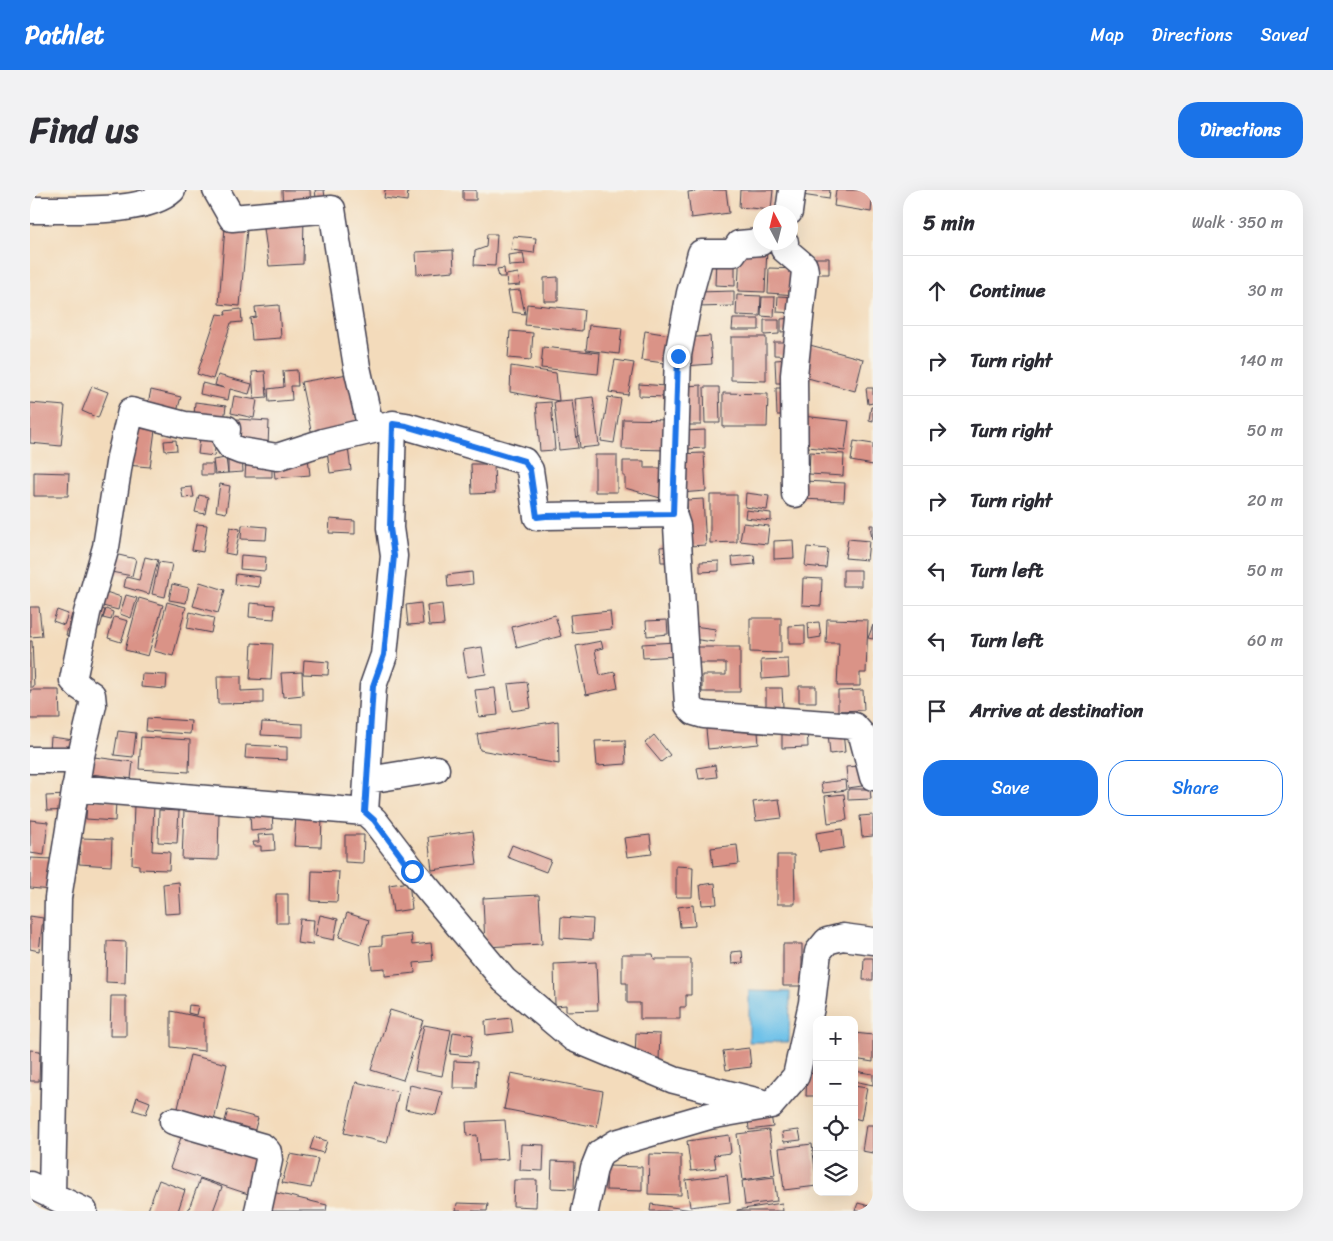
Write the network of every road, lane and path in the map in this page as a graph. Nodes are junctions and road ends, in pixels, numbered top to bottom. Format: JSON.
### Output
{"nodes":[{"id":1,"x":172,"y":190,"type":"edge"},
{"id":2,"x":216,"y":190,"type":"edge"},
{"id":3,"x":792,"y":190,"type":"edge"},
{"id":4,"x":330,"y":200,"type":"edge"},
{"id":5,"x":790,"y":205,"type":"edge"},
{"id":6,"x":30,"y":210,"type":"edge"},
{"id":7,"x":753,"y":244,"type":"edge"},
{"id":8,"x":782,"y":250,"type":"edge"},
{"id":9,"x":385,"y":427,"type":"junction"},
{"id":10,"x":795,"y":494,"type":"dead end"},
{"id":11,"x":673,"y":514,"type":"junction"},
{"id":12,"x":30,"y":760,"type":"edge"},
{"id":13,"x":80,"y":760,"type":"junction"},
{"id":14,"x":436,"y":768,"type":"dead end"},
{"id":15,"x":873,"y":777,"type":"edge"},
{"id":16,"x":368,"y":780,"type":"junction"},
{"id":17,"x":75,"y":788,"type":"junction"},
{"id":18,"x":365,"y":812,"type":"junction"},
{"id":19,"x":873,"y":941,"type":"edge"},
{"id":20,"x":771,"y":1105,"type":"junction"},
{"id":21,"x":173,"y":1121,"type":"dead end"},
{"id":22,"x":41,"y":1190,"type":"edge"},
{"id":23,"x":84,"y":1211,"type":"edge"},
{"id":24,"x":258,"y":1211,"type":"edge"},
{"id":25,"x":585,"y":1211,"type":"edge"}],
"edges":[{"from":1,"to":6,"type":"street"},
{"from":2,"to":4,"type":"street"},
{"from":3,"to":5,"type":"street"},
{"from":4,"to":9,"type":"street"},
{"from":7,"to":11,"type":"street"},
{"from":8,"to":10,"type":"street"},
{"from":9,"to":11,"type":"street"},
{"from":9,"to":13,"type":"street"},
{"from":9,"to":16,"type":"street"},
{"from":11,"to":15,"type":"street"},
{"from":12,"to":13,"type":"street"},
{"from":13,"to":17,"type":"street"},
{"from":14,"to":16,"type":"street"},
{"from":16,"to":18,"type":"street"},
{"from":17,"to":18,"type":"street"},
{"from":17,"to":22,"type":"street"},
{"from":18,"to":20,"type":"street"},
{"from":19,"to":20,"type":"street"},
{"from":20,"to":25,"type":"street"},
{"from":21,"to":24,"type":"street"},
{"from":22,"to":23,"type":"street"}]}
